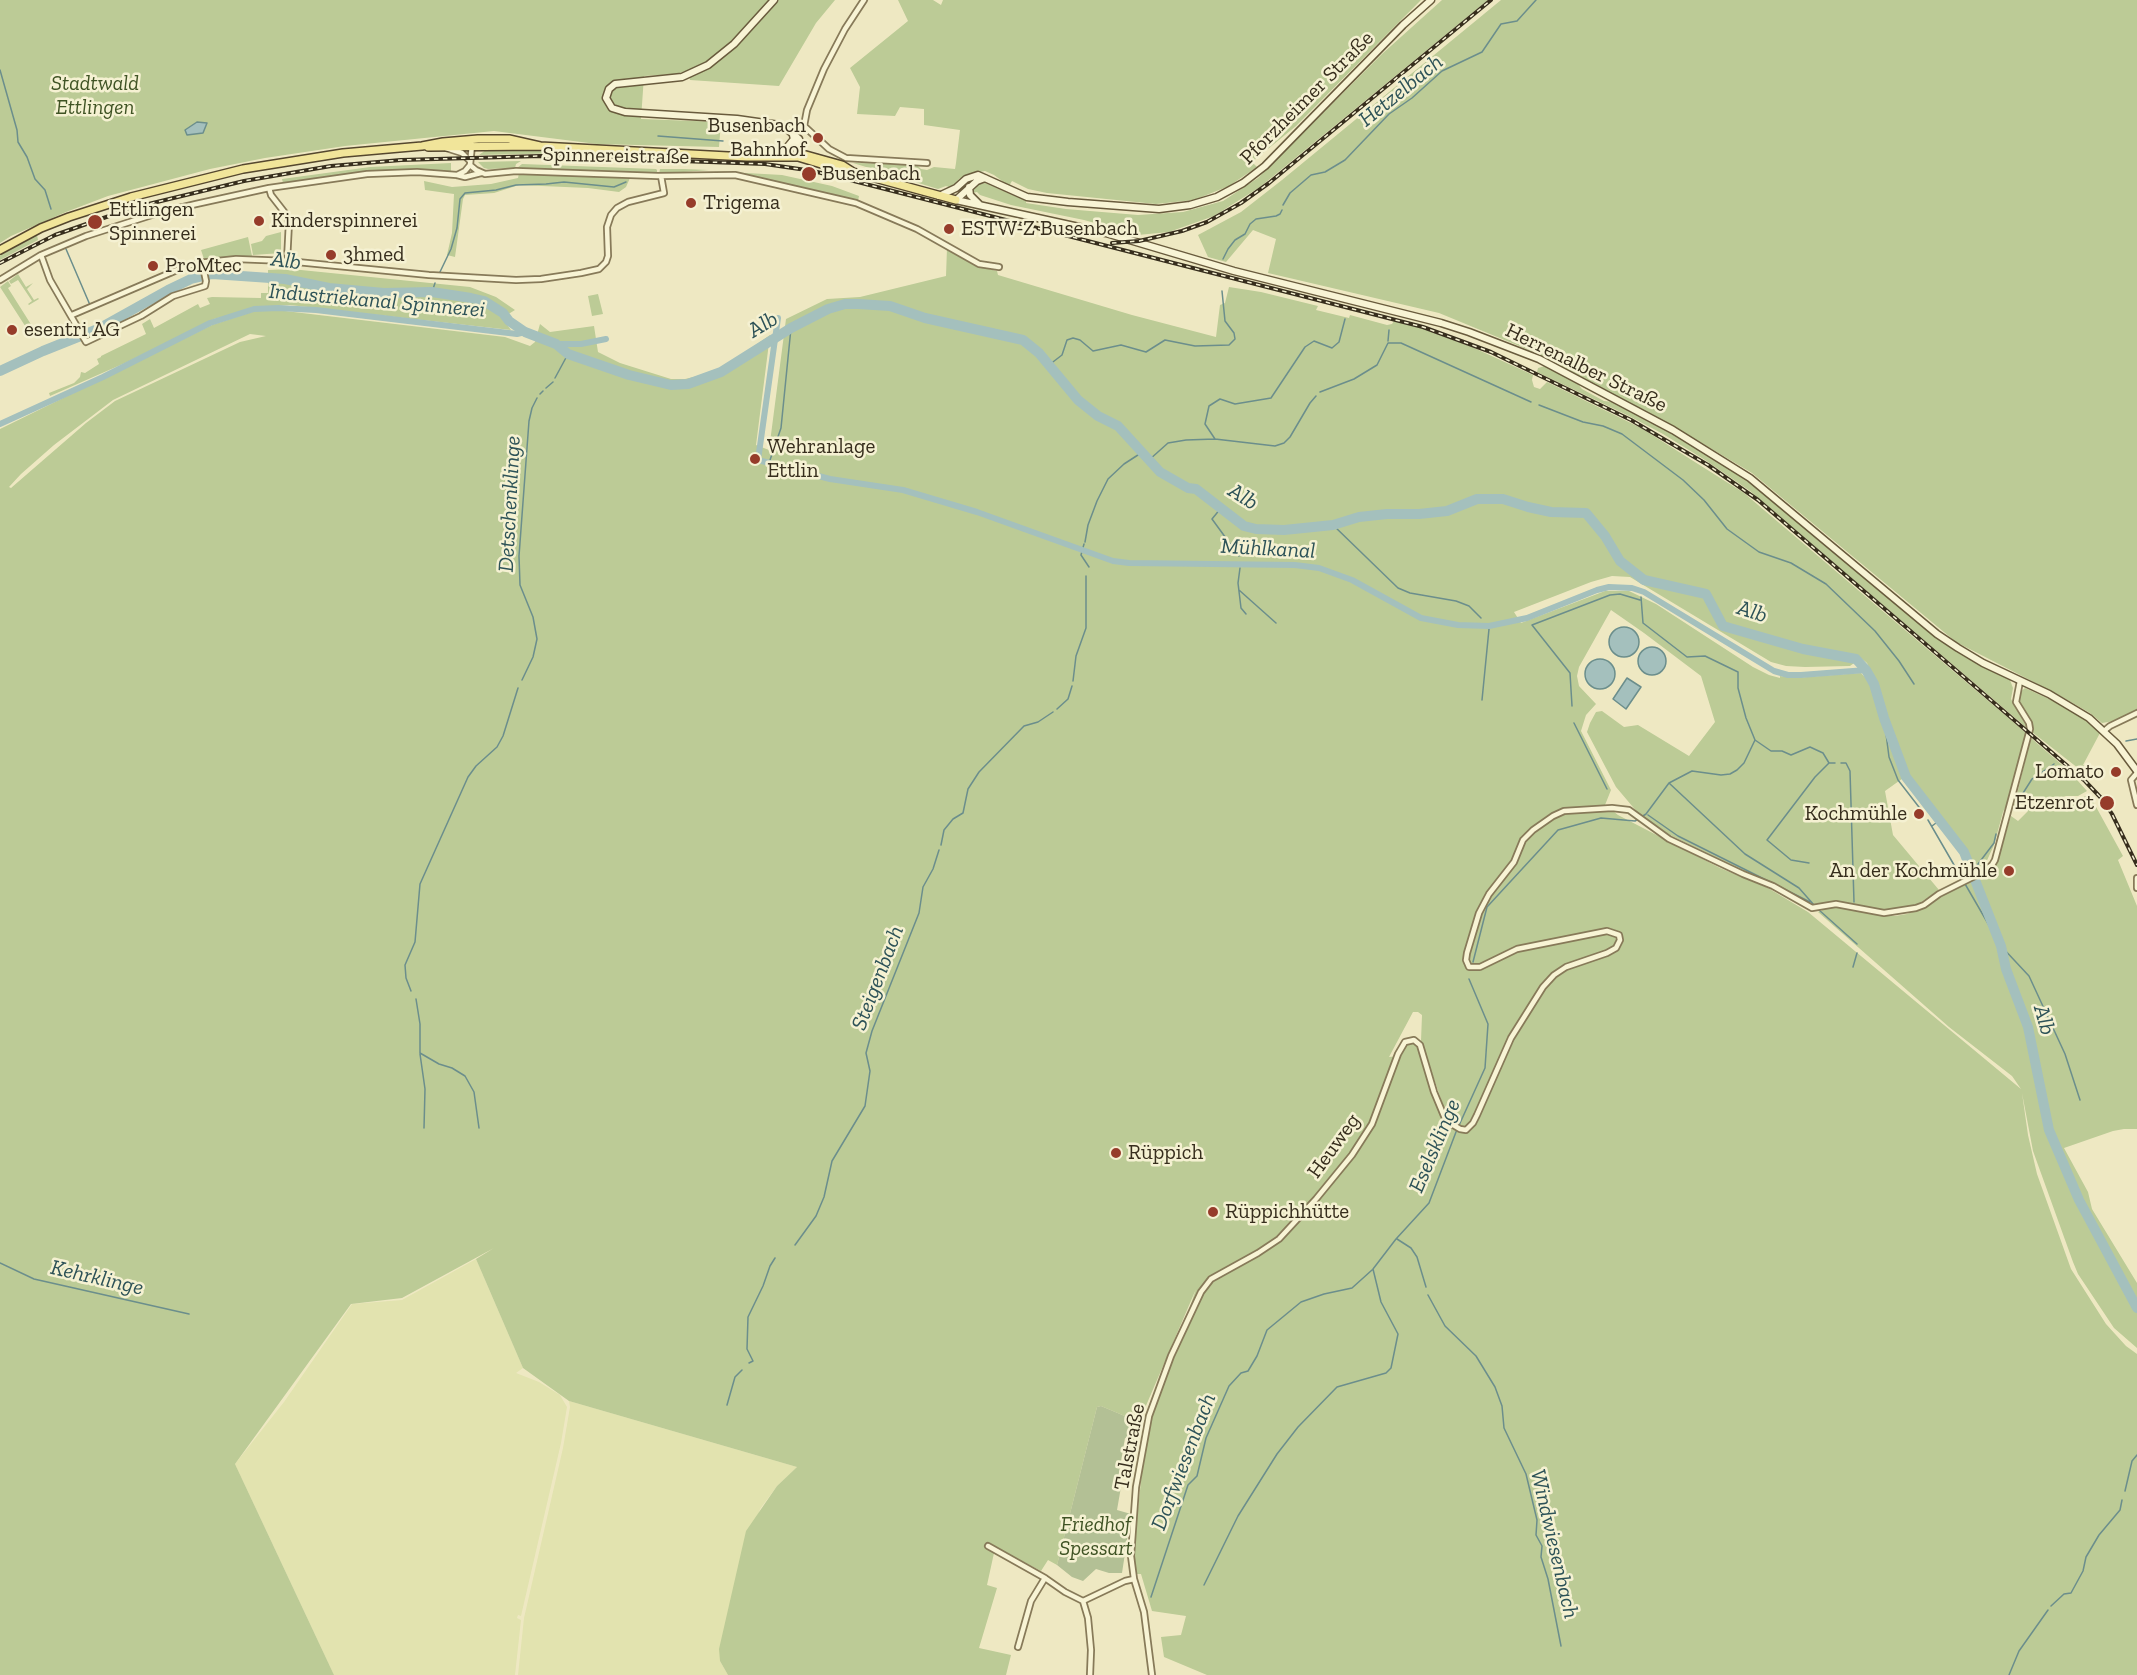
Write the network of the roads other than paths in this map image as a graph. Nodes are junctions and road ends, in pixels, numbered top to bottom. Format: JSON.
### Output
{"nodes":[{"id":1,"x":864,"y":0,"type":"edge"},
{"id":2,"x":1431,"y":0,"type":"edge"},
{"id":3,"x":772,"y":2,"type":"edge"},
{"id":4,"x":804,"y":126,"type":"junction"},
{"id":5,"x":793,"y":135,"type":"junction"},
{"id":6,"x":473,"y":139,"type":"junction"},
{"id":7,"x":422,"y":146,"type":"junction"},
{"id":8,"x":540,"y":146,"type":"junction"},
{"id":9,"x":446,"y":148,"type":"junction"},
{"id":10,"x":472,"y":148,"type":"junction"},
{"id":11,"x":780,"y":156,"type":"junction"},
{"id":12,"x":798,"y":157,"type":"junction"},
{"id":13,"x":470,"y":163,"type":"junction"},
{"id":14,"x":927,"y":164,"type":"dead end"},
{"id":15,"x":481,"y":173,"type":"junction"},
{"id":16,"x":457,"y":175,"type":"junction"},
{"id":17,"x":660,"y":176,"type":"junction"},
{"id":18,"x":986,"y":178,"type":"junction"},
{"id":19,"x":969,"y":187,"type":"junction"},
{"id":20,"x":269,"y":188,"type":"junction"},
{"id":21,"x":956,"y":188,"type":"junction"},
{"id":22,"x":939,"y":196,"type":"junction"},
{"id":23,"x":956,"y":200,"type":"junction"},
{"id":24,"x":981,"y":206,"type":"junction"},
{"id":25,"x":0,"y":250,"type":"edge"},
{"id":26,"x":41,"y":255,"type":"junction"},
{"id":27,"x":287,"y":261,"type":"junction"},
{"id":28,"x":203,"y":265,"type":"junction"},
{"id":29,"x":999,"y":267,"type":"dead end"},
{"id":30,"x":0,"y":280,"type":"edge"},
{"id":31,"x":72,"y":315,"type":"junction"},
{"id":32,"x":2020,"y":681,"type":"junction"},
{"id":33,"x":2137,"y":713,"type":"edge"},
{"id":34,"x":2104,"y":731,"type":"junction"},
{"id":35,"x":2137,"y":772,"type":"edge"},
{"id":36,"x":2137,"y":804,"type":"edge"},
{"id":37,"x":2137,"y":878,"type":"edge"},
{"id":38,"x":2137,"y":888,"type":"edge"},
{"id":39,"x":1218,"y":1275,"type":"joint"},
{"id":40,"x":988,"y":1546,"type":"dead end"},
{"id":41,"x":1045,"y":1578,"type":"junction"},
{"id":42,"x":1134,"y":1579,"type":"junction"},
{"id":43,"x":1083,"y":1601,"type":"junction"},
{"id":44,"x":1018,"y":1647,"type":"dead end"},
{"id":45,"x":1090,"y":1675,"type":"edge"},
{"id":46,"x":1152,"y":1675,"type":"edge"}],
"edges":[{"from":1,"to":4,"type":"street"},
{"from":2,"to":18,"type":"main road","name":"Pforzheimer Straße"},
{"from":3,"to":5,"type":"main road"},
{"from":4,"to":5,"type":"street"},
{"from":4,"to":14,"type":"street"},
{"from":5,"to":11,"type":"main road"},
{"from":5,"to":12,"type":"main road"},
{"from":6,"to":7,"type":"main road"},
{"from":6,"to":8,"type":"main road"},
{"from":6,"to":10,"type":"street"},
{"from":7,"to":9,"type":"main road"},
{"from":7,"to":25,"type":"main road"},
{"from":8,"to":10,"type":"main road"},
{"from":8,"to":11,"type":"main road","name":"Herrenalber Straße"},
{"from":9,"to":10,"type":"main road"},
{"from":9,"to":13,"type":"street"},
{"from":10,"to":13,"type":"street"},
{"from":11,"to":12,"type":"main road","name":"Herrenalber Straße"},
{"from":12,"to":22,"type":"main road","name":"Herrenalber Straße"},
{"from":13,"to":15,"type":"street"},
{"from":13,"to":16,"type":"street"},
{"from":15,"to":16,"type":"street"},
{"from":15,"to":17,"type":"street","name":"Spinnereistraße"},
{"from":16,"to":20,"type":"street"},
{"from":17,"to":27,"type":"street"},
{"from":17,"to":29,"type":"street","name":"Spinnereistraße"},
{"from":18,"to":19,"type":"main road"},
{"from":18,"to":21,"type":"main road"},
{"from":19,"to":23,"type":"main road"},
{"from":19,"to":24,"type":"main road"},
{"from":20,"to":26,"type":"street"},
{"from":20,"to":27,"type":"street"},
{"from":21,"to":22,"type":"main road"},
{"from":21,"to":23,"type":"main road"},
{"from":22,"to":23,"type":"main road","name":"Herrenalber Straße"},
{"from":23,"to":24,"type":"main road","name":"Herrenalber Straße"},
{"from":24,"to":32,"type":"main road","name":"Herrenalber Straße"},
{"from":26,"to":30,"type":"street"},
{"from":26,"to":31,"type":"street"},
{"from":27,"to":28,"type":"street"},
{"from":28,"to":31,"type":"street"},
{"from":28,"to":31,"type":"street"},
{"from":32,"to":34,"type":"main road","name":"Herrenalber Straße"},
{"from":32,"to":39,"type":"street","name":"Heuweg"},
{"from":33,"to":34,"type":"street"},
{"from":34,"to":35,"type":"main road","name":"Herrenalber Straße"},
{"from":35,"to":36,"type":"street"},
{"from":37,"to":38,"type":"street"},
{"from":39,"to":42,"type":"street","name":"Talstraße"},
{"from":40,"to":41,"type":"street"},
{"from":41,"to":43,"type":"street"},
{"from":41,"to":44,"type":"street"},
{"from":42,"to":43,"type":"street"},
{"from":42,"to":46,"type":"street","name":"Talstraße"},
{"from":43,"to":45,"type":"street"}]}
